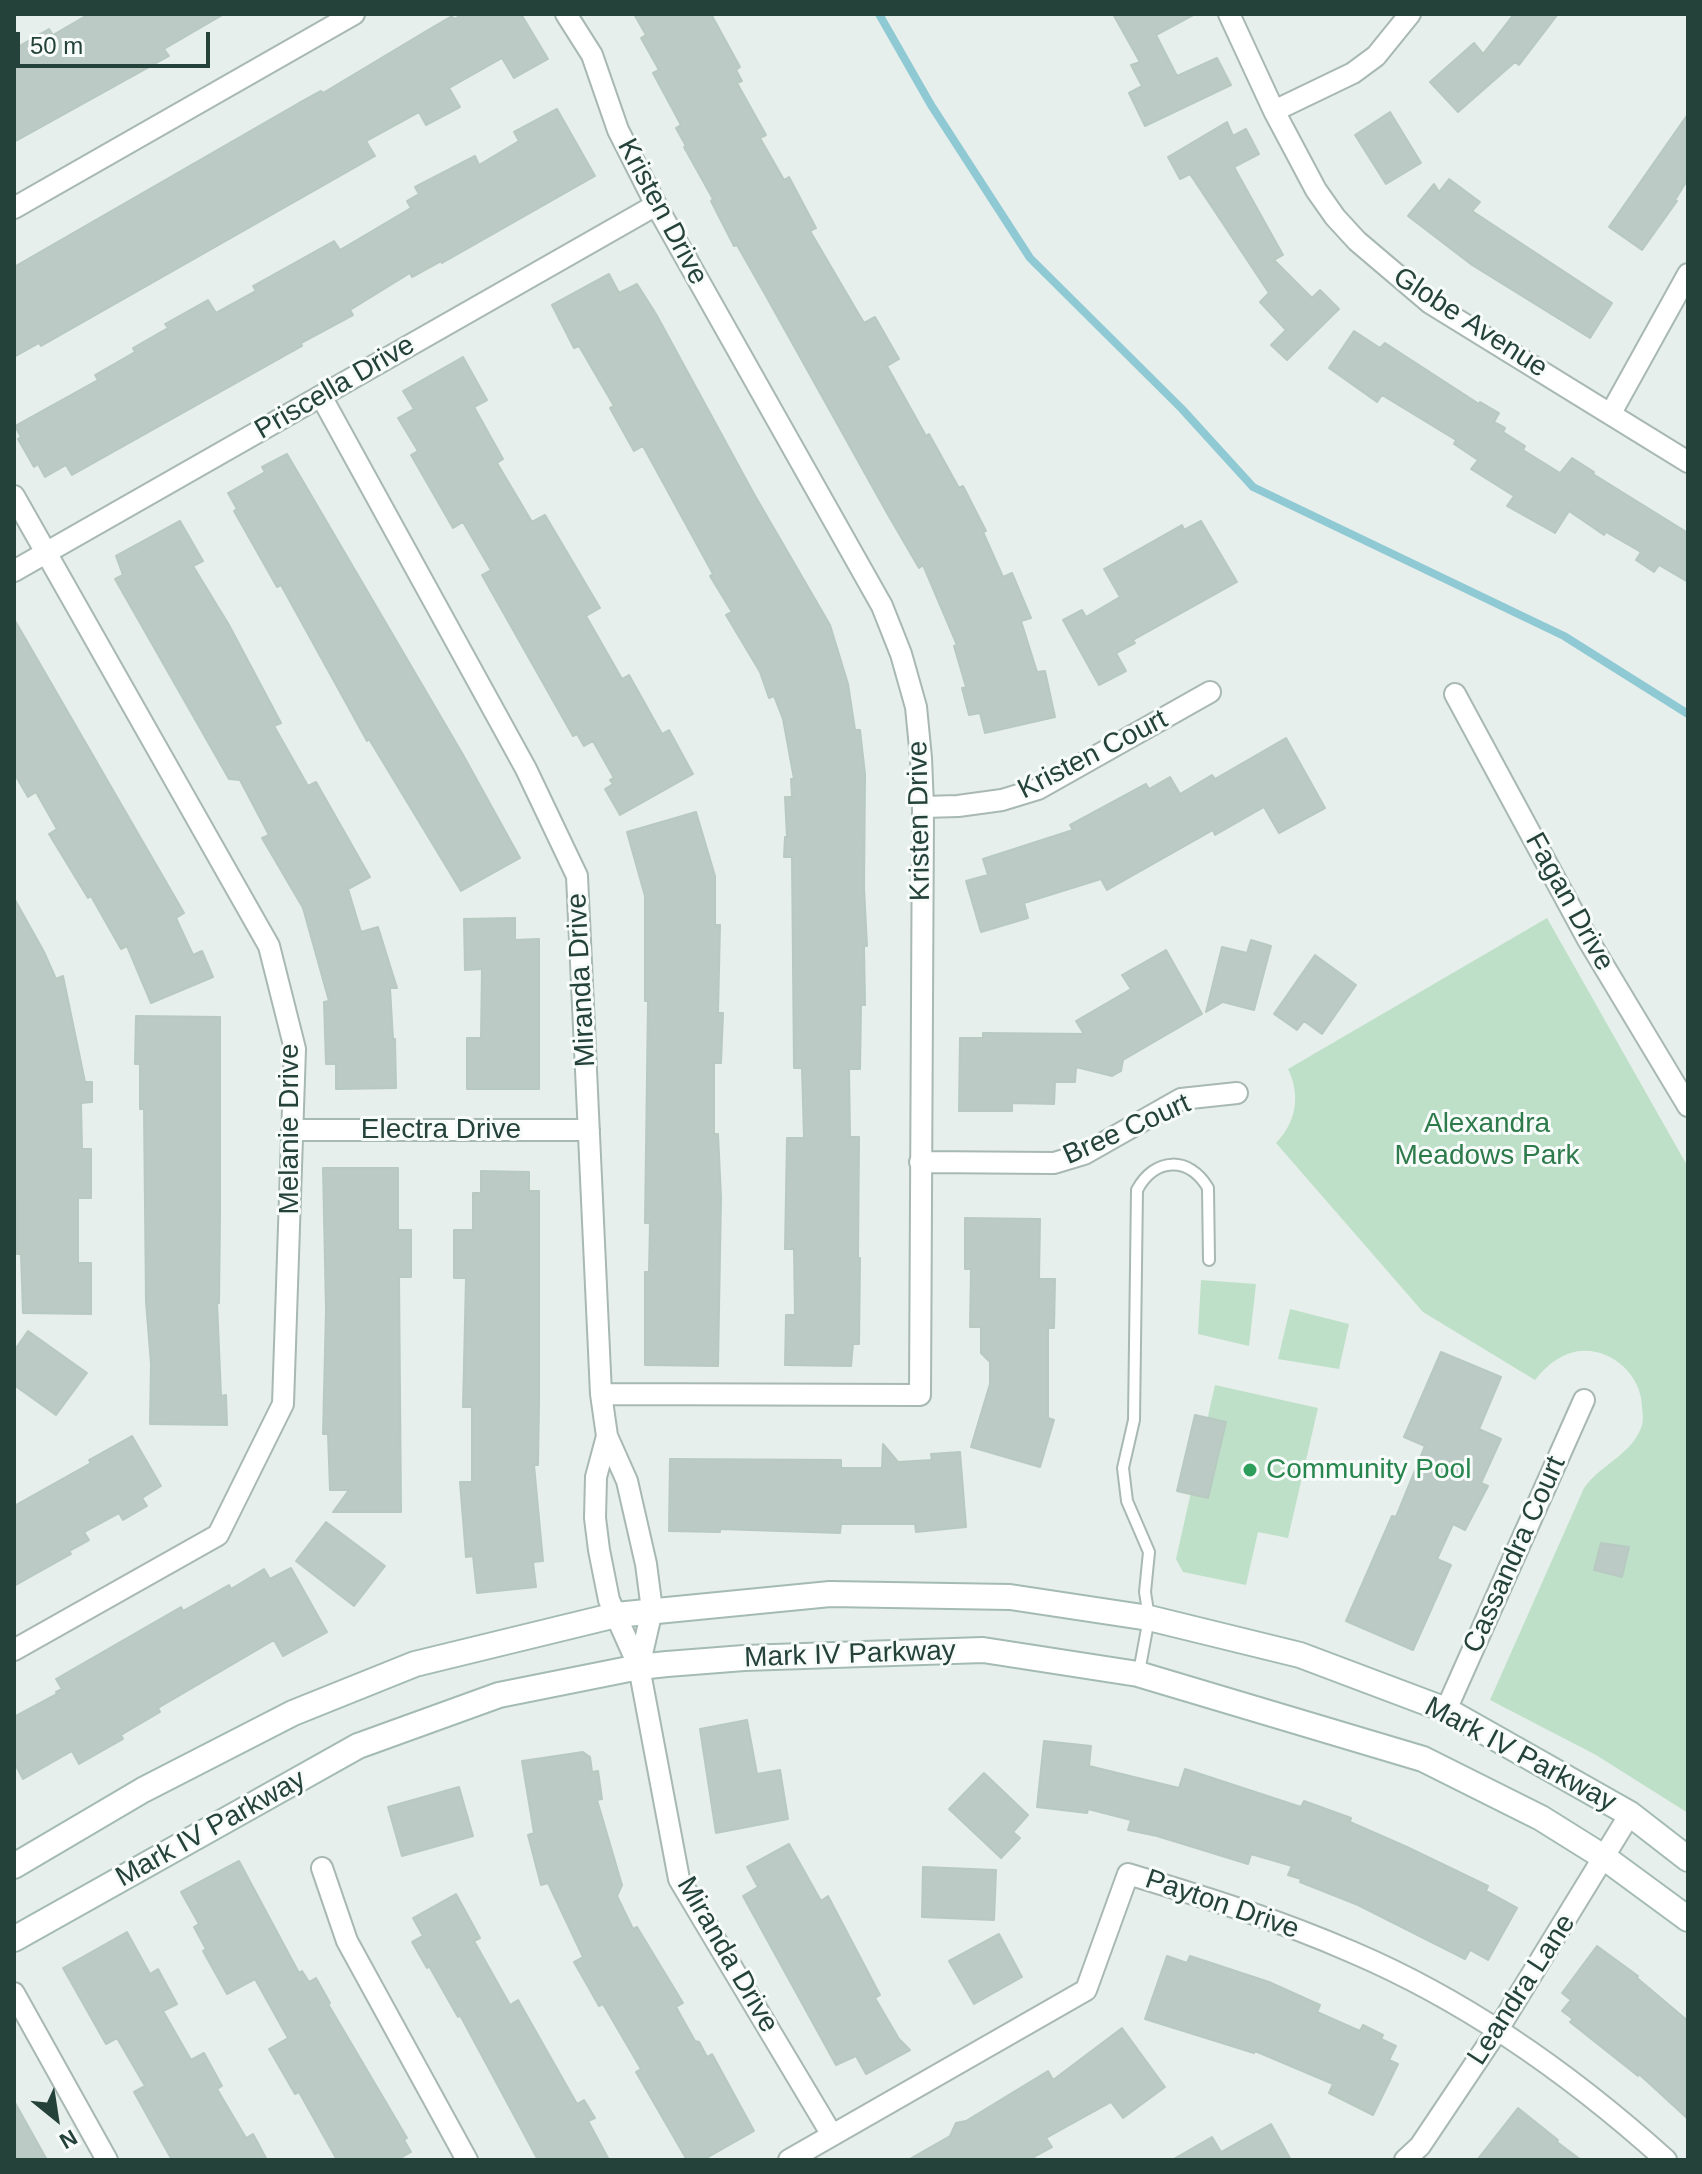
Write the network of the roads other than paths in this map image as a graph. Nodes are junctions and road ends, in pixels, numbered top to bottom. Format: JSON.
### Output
{"nodes":[{"id":1,"x":354,"y":14,"type":"edge"},
{"id":2,"x":566,"y":14,"type":"edge"},
{"id":3,"x":1229,"y":14,"type":"edge"},
{"id":4,"x":1410,"y":14,"type":"edge"},
{"id":5,"x":1274,"y":111,"type":"junction"},
{"id":6,"x":656,"y":205,"type":"junction"},
{"id":7,"x":14,"y":208,"type":"edge"},
{"id":8,"x":1688,"y":274,"type":"edge"},
{"id":9,"x":321,"y":396,"type":"junction"},
{"id":10,"x":1611,"y":413,"type":"junction"},
{"id":11,"x":1688,"y":462,"type":"edge"},
{"id":12,"x":14,"y":496,"type":"edge"},
{"id":13,"x":47,"y":553,"type":"junction"},
{"id":14,"x":14,"y":571,"type":"edge"},
{"id":15,"x":1210,"y":692,"type":"dead end"},
{"id":16,"x":1455,"y":694,"type":"dead end"},
{"id":17,"x":923,"y":807,"type":"junction"},
{"id":18,"x":1237,"y":1093,"type":"dead end"},
{"id":19,"x":1688,"y":1106,"type":"edge"},
{"id":20,"x":292,"y":1130,"type":"junction"},
{"id":21,"x":589,"y":1130,"type":"junction"},
{"id":22,"x":920,"y":1162,"type":"junction"},
{"id":23,"x":1209,"y":1260,"type":"dead end"},
{"id":24,"x":601,"y":1394,"type":"junction"},
{"id":25,"x":1584,"y":1400,"type":"dead end"},
{"id":26,"x":607,"y":1436,"type":"junction"},
{"id":27,"x":652,"y":1610,"type":"junction"},
{"id":28,"x":616,"y":1615,"type":"junction"},
{"id":29,"x":1149,"y":1618,"type":"junction"},
{"id":30,"x":14,"y":1650,"type":"edge"},
{"id":31,"x":639,"y":1667,"type":"junction"},
{"id":32,"x":1138,"y":1674,"type":"junction"},
{"id":33,"x":1446,"y":1710,"type":"junction"},
{"id":34,"x":1630,"y":1814,"type":"junction"},
{"id":35,"x":1605,"y":1858,"type":"junction"},
{"id":36,"x":1688,"y":1859,"type":"edge"},
{"id":37,"x":14,"y":1866,"type":"edge"},
{"id":38,"x":322,"y":1868,"type":"dead end"},
{"id":39,"x":1688,"y":1919,"type":"edge"},
{"id":40,"x":14,"y":1939,"type":"edge"},
{"id":41,"x":14,"y":1993,"type":"edge"},
{"id":42,"x":1497,"y":2031,"type":"junction"},
{"id":43,"x":832,"y":2135,"type":"junction"},
{"id":44,"x":107,"y":2160,"type":"edge"},
{"id":45,"x":467,"y":2160,"type":"edge"},
{"id":46,"x":789,"y":2160,"type":"edge"},
{"id":47,"x":1405,"y":2160,"type":"edge"},
{"id":48,"x":1666,"y":2160,"type":"edge"}],
"edges":[{"from":1,"to":7,"type":"street"},
{"from":2,"to":6,"type":"street","name":"Kristen Drive"},
{"from":3,"to":5,"type":"street","name":"Globe Avenue"},
{"from":4,"to":5,"type":"street"},
{"from":5,"to":10,"type":"street","name":"Globe Avenue"},
{"from":6,"to":9,"type":"street","name":"Priscella Drive"},
{"from":6,"to":17,"type":"street","name":"Kristen Drive"},
{"from":8,"to":10,"type":"street"},
{"from":9,"to":13,"type":"street","name":"Priscella Drive"},
{"from":9,"to":21,"type":"street","name":"Miranda Drive"},
{"from":10,"to":11,"type":"street","name":"Globe Avenue"},
{"from":12,"to":13,"type":"street","name":"Melanie Drive"},
{"from":13,"to":14,"type":"street","name":"Priscella Drive"},
{"from":13,"to":20,"type":"street","name":"Melanie Drive"},
{"from":15,"to":17,"type":"street","name":"Kristen Court"},
{"from":16,"to":19,"type":"street","name":"Fagan Drive"},
{"from":17,"to":22,"type":"street","name":"Kristen Drive"},
{"from":18,"to":22,"type":"street","name":"Bree Court"},
{"from":20,"to":21,"type":"street","name":"Electra Drive"},
{"from":20,"to":30,"type":"street","name":"Melanie Drive"},
{"from":21,"to":24,"type":"street","name":"Miranda Drive"},
{"from":22,"to":24,"type":"street","name":"Kristen Drive"},
{"from":23,"to":29,"type":"lane"},
{"from":24,"to":26,"type":"street","name":"Miranda Drive"},
{"from":25,"to":33,"type":"street","name":"Cassandra Court"},
{"from":26,"to":27,"type":"street","name":"Miranda Drive"},
{"from":26,"to":28,"type":"street","name":"Miranda Drive"},
{"from":27,"to":28,"type":"main road","name":"Mark IV Parkway"},
{"from":27,"to":29,"type":"main road","name":"Mark IV Parkway"},
{"from":27,"to":31,"type":"street","name":"Miranda Drive"},
{"from":28,"to":31,"type":"street","name":"Miranda Drive"},
{"from":28,"to":37,"type":"main road","name":"Mark IV Parkway"},
{"from":29,"to":32,"type":"lane"},
{"from":29,"to":33,"type":"main road","name":"Mark IV Parkway"},
{"from":31,"to":32,"type":"main road","name":"Mark IV Parkway"},
{"from":31,"to":40,"type":"main road","name":"Mark IV Parkway"},
{"from":31,"to":43,"type":"street","name":"Miranda Drive"},
{"from":32,"to":35,"type":"main road","name":"Mark IV Parkway"},
{"from":33,"to":34,"type":"main road","name":"Mark IV Parkway"},
{"from":34,"to":35,"type":"street","name":"Leandra Lane"},
{"from":34,"to":36,"type":"main road","name":"Mark IV Parkway"},
{"from":35,"to":39,"type":"main road","name":"Mark IV Parkway"},
{"from":35,"to":42,"type":"street","name":"Leandra Lane"},
{"from":38,"to":45,"type":"street"},
{"from":41,"to":44,"type":"street"},
{"from":42,"to":43,"type":"street","name":"Payton Drive"},
{"from":42,"to":47,"type":"street","name":"Leandra Lane"},
{"from":42,"to":48,"type":"street","name":"Payton Drive"},
{"from":43,"to":46,"type":"street","name":"Payton Drive"}]}
